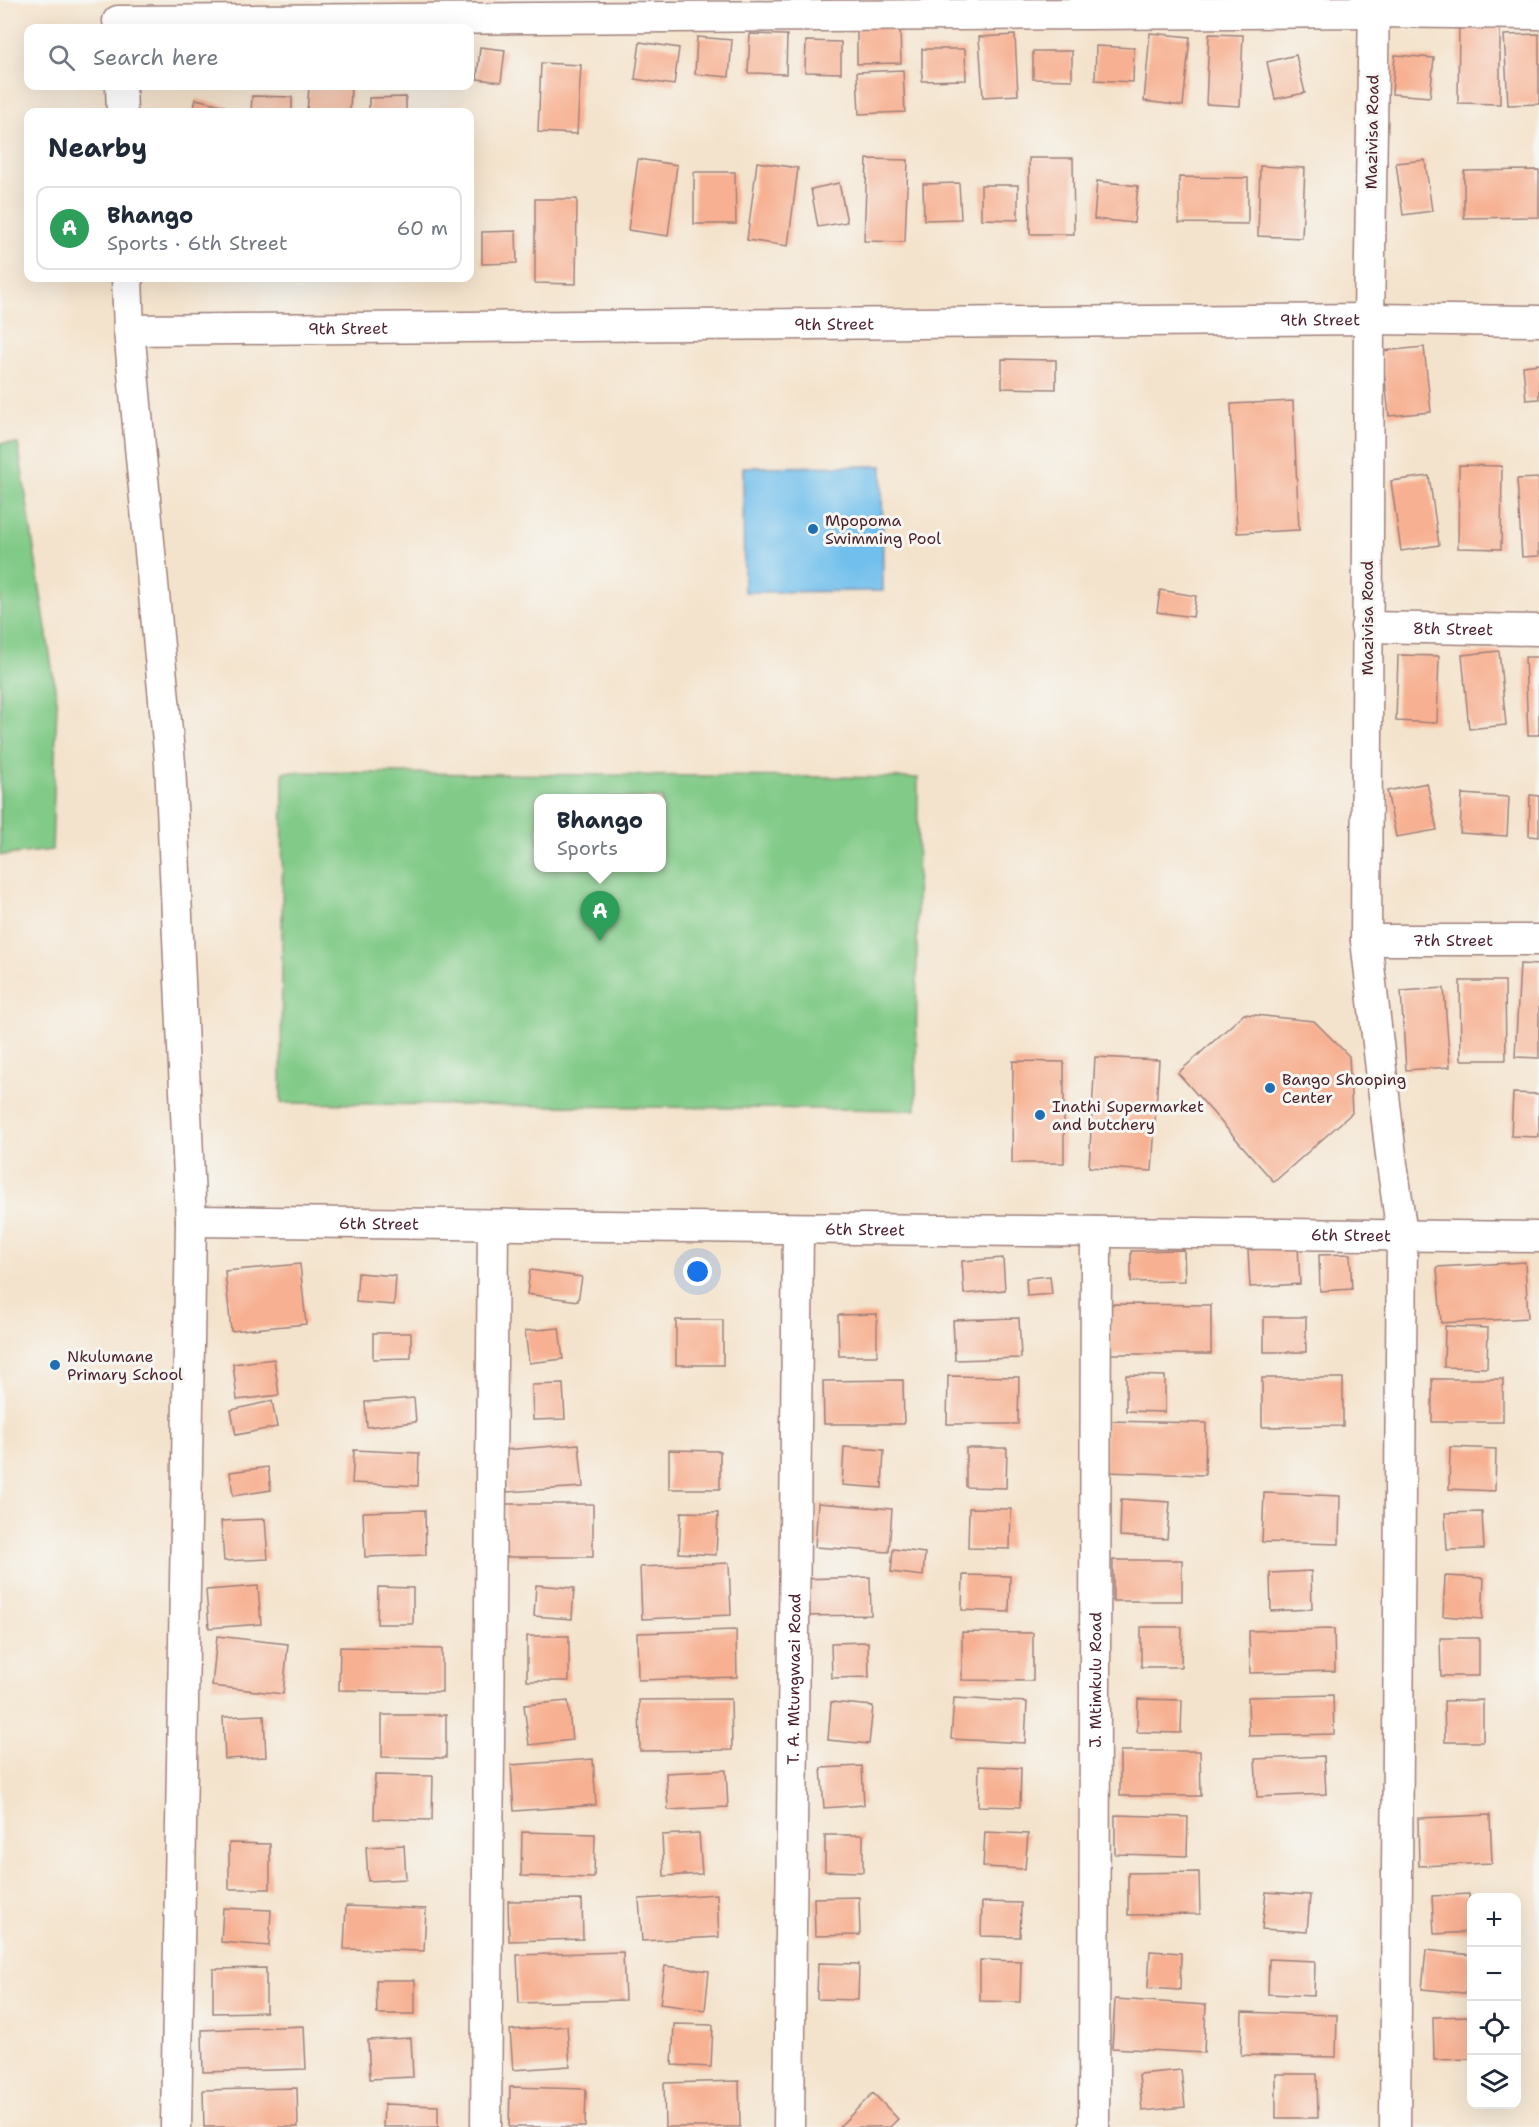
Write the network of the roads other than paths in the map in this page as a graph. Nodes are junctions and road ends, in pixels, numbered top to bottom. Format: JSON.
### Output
{"nodes":[{"id":1,"x":1374,"y":6,"type":"edge"},
{"id":2,"x":1539,"y":14,"type":"edge"},
{"id":3,"x":118,"y":16,"type":"edge"},
{"id":4,"x":121,"y":90,"type":"edge"},
{"id":5,"x":122,"y":108,"type":"edge"},
{"id":6,"x":127,"y":282,"type":"edge"},
{"id":7,"x":1369,"y":319,"type":"junction"},
{"id":8,"x":1539,"y":321,"type":"edge"},
{"id":9,"x":129,"y":330,"type":"junction"},
{"id":10,"x":1366,"y":627,"type":"junction"},
{"id":11,"x":1539,"y":630,"type":"edge"},
{"id":12,"x":1366,"y":940,"type":"junction"},
{"id":13,"x":1539,"y":940,"type":"edge"},
{"id":14,"x":191,"y":1221,"type":"junction"},
{"id":15,"x":493,"y":1225,"type":"junction"},
{"id":16,"x":798,"y":1228,"type":"junction"},
{"id":17,"x":1096,"y":1232,"type":"junction"},
{"id":18,"x":1402,"y":1234,"type":"junction"},
{"id":19,"x":1539,"y":1237,"type":"edge"},
{"id":20,"x":176,"y":2127,"type":"edge"},
{"id":21,"x":486,"y":2127,"type":"edge"},
{"id":22,"x":789,"y":2127,"type":"edge"},
{"id":23,"x":1094,"y":2127,"type":"edge"},
{"id":24,"x":1395,"y":2127,"type":"edge"}],
"edges":[{"from":1,"to":2,"type":"street"},
{"from":1,"to":3,"type":"street"},
{"from":1,"to":7,"type":"street","name":"Mazivisa Road"},
{"from":4,"to":5,"type":"street"},
{"from":6,"to":9,"type":"street"},
{"from":7,"to":8,"type":"street","name":"9th Street"},
{"from":7,"to":9,"type":"street","name":"9th Street"},
{"from":7,"to":10,"type":"street","name":"Mazivisa Road"},
{"from":9,"to":14,"type":"street"},
{"from":10,"to":11,"type":"street","name":"8th Street"},
{"from":10,"to":12,"type":"street","name":"Mazivisa Road"},
{"from":12,"to":13,"type":"street","name":"7th Street"},
{"from":12,"to":18,"type":"street","name":"Mazivisa Road"},
{"from":14,"to":15,"type":"street","name":"6th Street"},
{"from":14,"to":20,"type":"street"},
{"from":15,"to":16,"type":"street","name":"6th Street"},
{"from":15,"to":21,"type":"street"},
{"from":16,"to":17,"type":"street","name":"6th Street"},
{"from":16,"to":22,"type":"street","name":"T. A. Mtungwazi Road"},
{"from":17,"to":18,"type":"street","name":"6th Street"},
{"from":17,"to":23,"type":"street","name":"J. Mtimkulu Road"},
{"from":18,"to":19,"type":"street","name":"6th Street"},
{"from":18,"to":24,"type":"street","name":"Mazivisa Road"}]}
